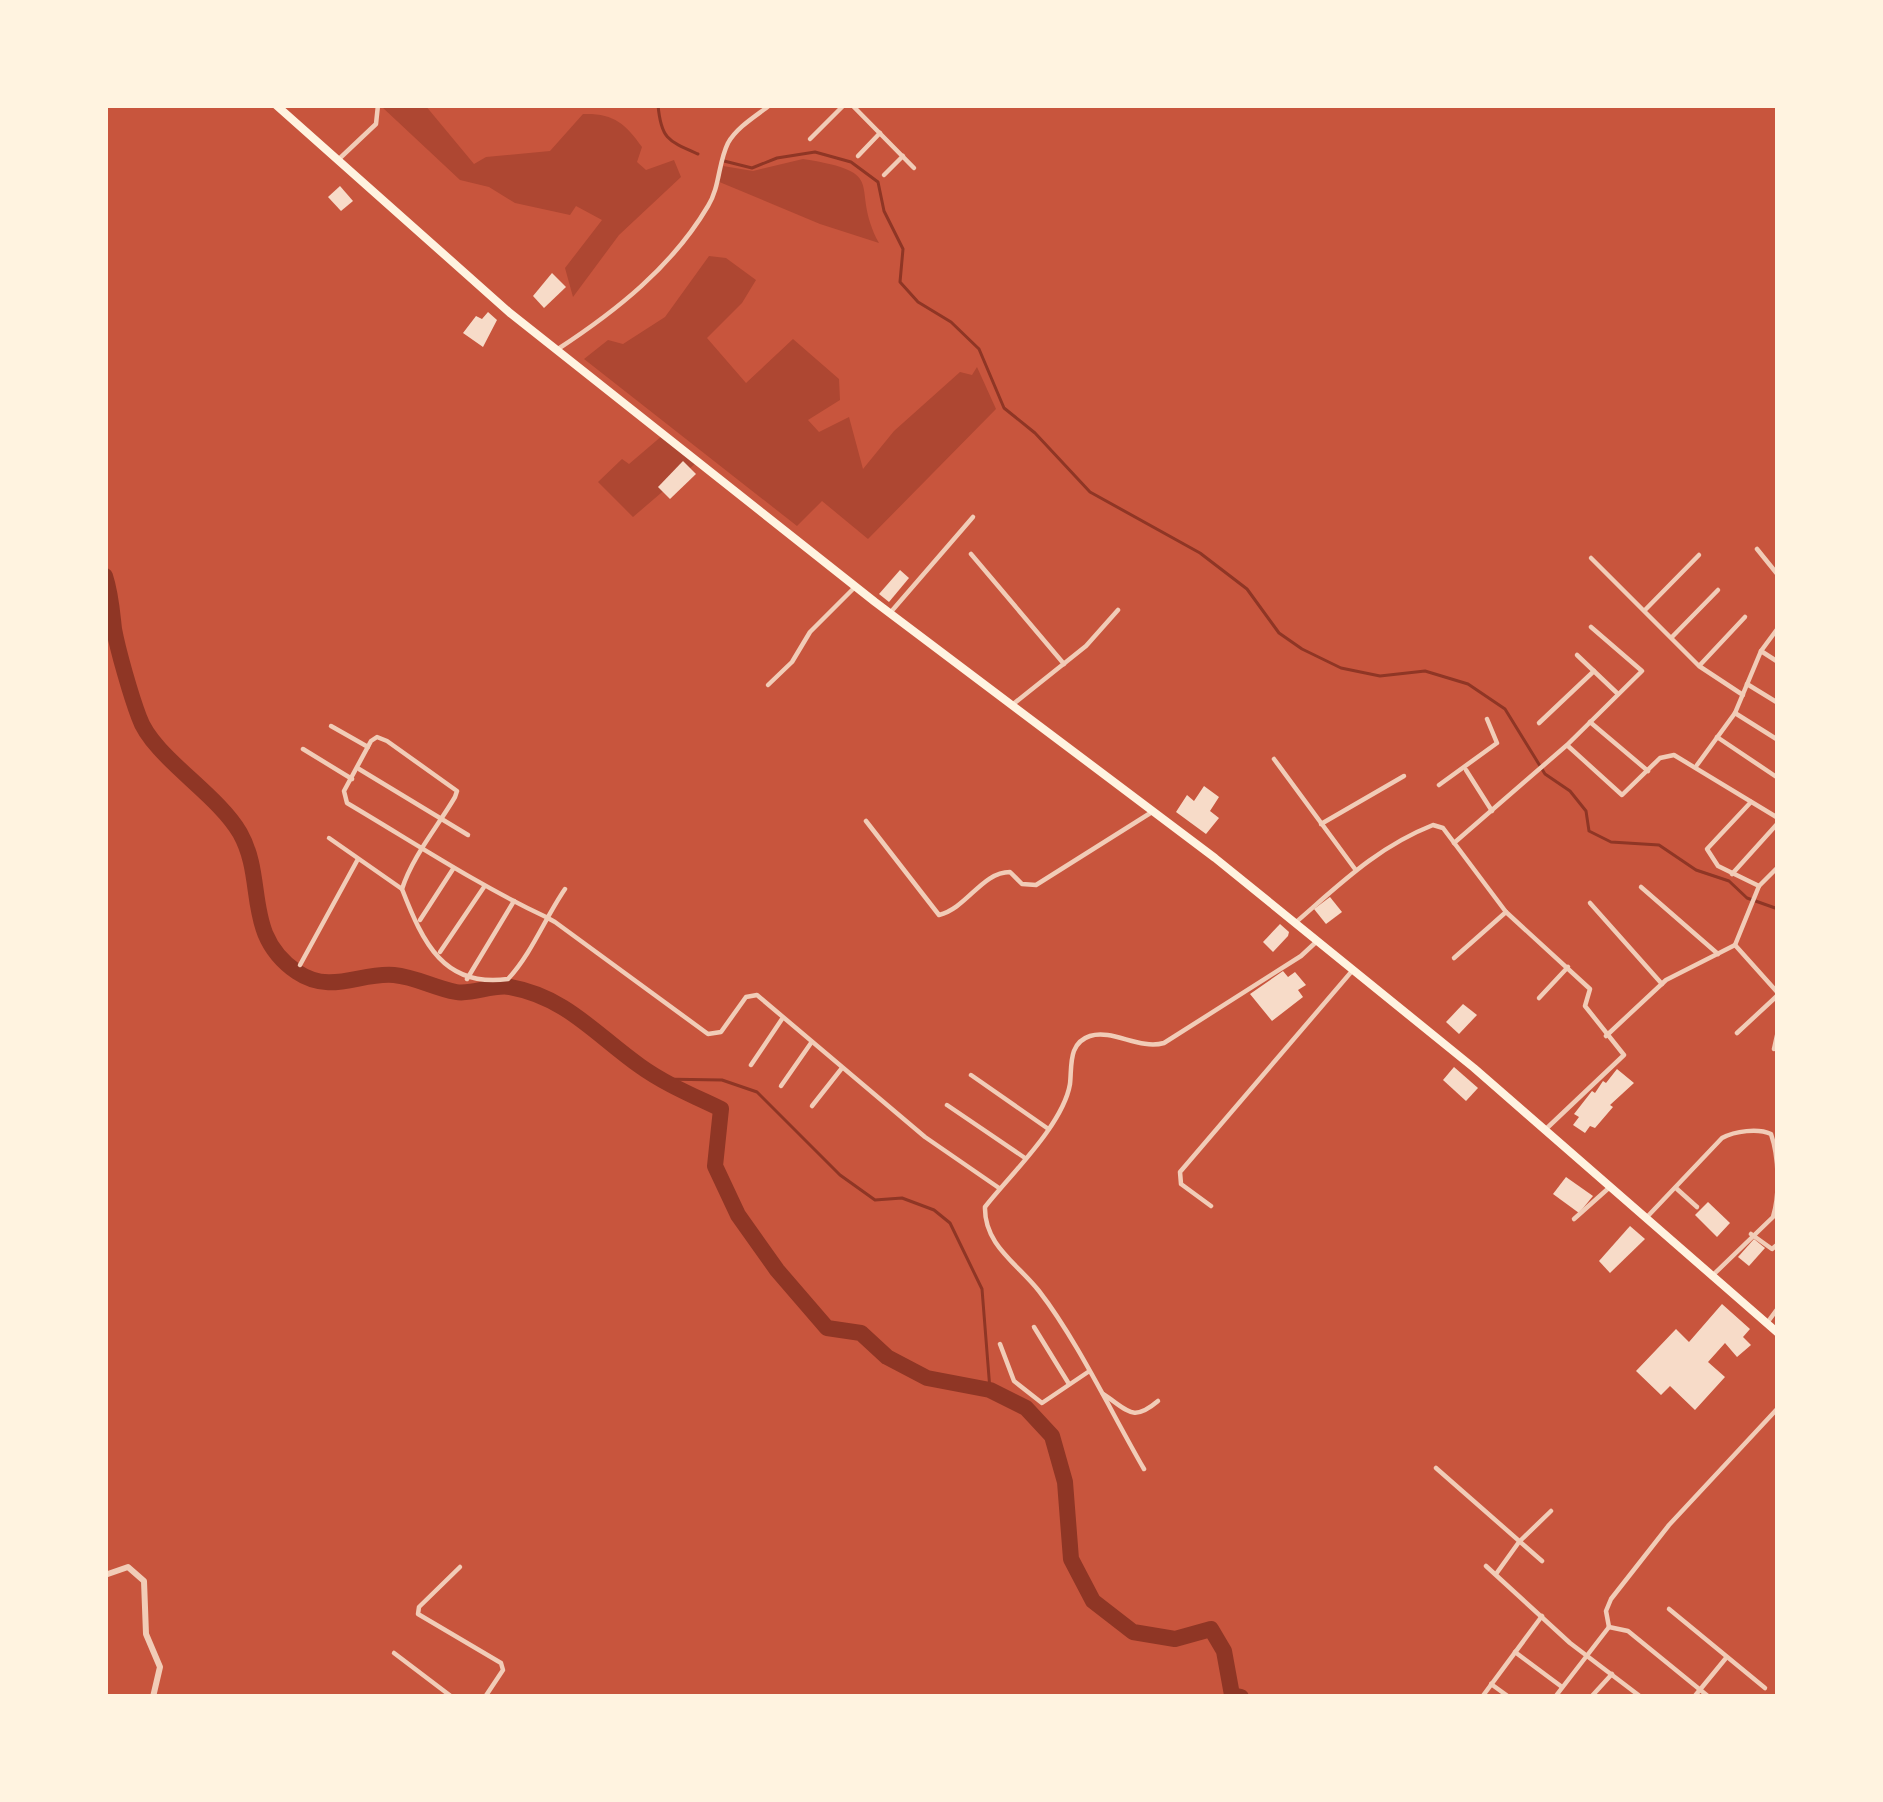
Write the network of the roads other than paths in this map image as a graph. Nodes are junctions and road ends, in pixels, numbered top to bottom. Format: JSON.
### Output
{"nodes":[{"id":1,"x":276,"y":105,"type":"edge"},
{"id":2,"x":378,"y":105,"type":"edge"},
{"id":3,"x":770,"y":105,"type":"edge"},
{"id":4,"x":844,"y":105,"type":"edge"},
{"id":5,"x":853,"y":105,"type":"edge"},
{"id":6,"x":880,"y":133,"type":"junction"},
{"id":7,"x":810,"y":139,"type":"dead end"},
{"id":8,"x":858,"y":156,"type":"dead end"},
{"id":9,"x":903,"y":156,"type":"junction"},
{"id":10,"x":339,"y":159,"type":"junction"},
{"id":11,"x":914,"y":167,"type":"dead end"},
{"id":12,"x":884,"y":175,"type":"dead end"},
{"id":13,"x":558,"y":349,"type":"junction"},
{"id":14,"x":973,"y":517,"type":"dead end"},
{"id":15,"x":1757,"y":549,"type":"dead end"},
{"id":16,"x":971,"y":554,"type":"dead end"},
{"id":17,"x":1699,"y":555,"type":"dead end"},
{"id":18,"x":1591,"y":558,"type":"dead end"},
{"id":19,"x":1778,"y":575,"type":"edge"},
{"id":20,"x":856,"y":586,"type":"junction"},
{"id":21,"x":1718,"y":590,"type":"dead end"},
{"id":22,"x":1118,"y":610,"type":"dead end"},
{"id":23,"x":1645,"y":610,"type":"junction"},
{"id":24,"x":890,"y":613,"type":"junction"},
{"id":25,"x":1745,"y":617,"type":"dead end"},
{"id":26,"x":1591,"y":627,"type":"dead end"},
{"id":27,"x":1778,"y":628,"type":"edge"},
{"id":28,"x":1672,"y":637,"type":"junction"},
{"id":29,"x":1761,"y":651,"type":"junction"},
{"id":30,"x":1577,"y":655,"type":"dead end"},
{"id":31,"x":1778,"y":662,"type":"edge"},
{"id":32,"x":1064,"y":664,"type":"junction"},
{"id":33,"x":1700,"y":666,"type":"junction"},
{"id":34,"x":1594,"y":671,"type":"junction"},
{"id":35,"x":768,"y":685,"type":"dead end"},
{"id":36,"x":1747,"y":685,"type":"junction"},
{"id":37,"x":1618,"y":694,"type":"junction"},
{"id":38,"x":1743,"y":695,"type":"junction"},
{"id":39,"x":1778,"y":703,"type":"edge"},
{"id":40,"x":1012,"y":705,"type":"junction"},
{"id":41,"x":1735,"y":713,"type":"junction"},
{"id":42,"x":1487,"y":718,"type":"dead end"},
{"id":43,"x":1590,"y":722,"type":"junction"},
{"id":44,"x":1539,"y":723,"type":"dead end"},
{"id":45,"x":332,"y":725,"type":"dead end"},
{"id":46,"x":1718,"y":737,"type":"junction"},
{"id":47,"x":1778,"y":740,"type":"edge"},
{"id":48,"x":1567,"y":745,"type":"junction"},
{"id":49,"x":303,"y":748,"type":"dead end"},
{"id":50,"x":368,"y":748,"type":"junction"},
{"id":51,"x":1274,"y":759,"type":"dead end"},
{"id":52,"x":1696,"y":765,"type":"junction"},
{"id":53,"x":1465,"y":768,"type":"junction"},
{"id":54,"x":358,"y":769,"type":"junction"},
{"id":55,"x":1648,"y":772,"type":"junction"},
{"id":56,"x":1404,"y":776,"type":"dead end"},
{"id":57,"x":352,"y":778,"type":"junction"},
{"id":58,"x":1778,"y":778,"type":"edge"},
{"id":59,"x":1439,"y":785,"type":"dead end"},
{"id":60,"x":1751,"y":802,"type":"junction"},
{"id":61,"x":1492,"y":811,"type":"junction"},
{"id":62,"x":1153,"y":812,"type":"junction"},
{"id":63,"x":442,"y":819,"type":"junction"},
{"id":64,"x":866,"y":821,"type":"dead end"},
{"id":65,"x":1778,"y":821,"type":"edge"},
{"id":66,"x":1321,"y":824,"type":"junction"},
{"id":67,"x":469,"y":835,"type":"dead end"},
{"id":68,"x":329,"y":838,"type":"dead end"},
{"id":69,"x":1454,"y":843,"type":"junction"},
{"id":70,"x":424,"y":850,"type":"junction"},
{"id":71,"x":358,"y":859,"type":"junction"},
{"id":72,"x":1778,"y":867,"type":"edge"},
{"id":73,"x":453,"y":869,"type":"junction"},
{"id":74,"x":1355,"y":869,"type":"junction"},
{"id":75,"x":1732,"y":874,"type":"junction"},
{"id":76,"x":484,"y":887,"type":"junction"},
{"id":77,"x":1641,"y":887,"type":"dead end"},
{"id":78,"x":402,"y":889,"type":"junction"},
{"id":79,"x":565,"y":889,"type":"dead end"},
{"id":80,"x":1758,"y":889,"type":"junction"},
{"id":81,"x":514,"y":902,"type":"junction"},
{"id":82,"x":1590,"y":903,"type":"dead end"},
{"id":83,"x":1507,"y":912,"type":"junction"},
{"id":84,"x":546,"y":917,"type":"junction"},
{"id":85,"x":419,"y":922,"type":"junction"},
{"id":86,"x":1295,"y":923,"type":"junction"},
{"id":87,"x":1315,"y":943,"type":"junction"},
{"id":88,"x":1735,"y":945,"type":"junction"},
{"id":89,"x":439,"y":954,"type":"junction"},
{"id":90,"x":1718,"y":954,"type":"junction"},
{"id":91,"x":1454,"y":958,"type":"dead end"},
{"id":92,"x":300,"y":965,"type":"dead end"},
{"id":93,"x":1568,"y":967,"type":"junction"},
{"id":94,"x":1352,"y":971,"type":"junction"},
{"id":95,"x":467,"y":980,"type":"junction"},
{"id":96,"x":1661,"y":984,"type":"junction"},
{"id":97,"x":1778,"y":994,"type":"edge"},
{"id":98,"x":1539,"y":998,"type":"dead end"},
{"id":99,"x":782,"y":1019,"type":"junction"},
{"id":100,"x":1778,"y":1031,"type":"edge"},
{"id":101,"x":1737,"y":1033,"type":"dead end"},
{"id":102,"x":1606,"y":1036,"type":"junction"},
{"id":103,"x":811,"y":1043,"type":"junction"},
{"id":104,"x":1774,"y":1048,"type":"dead end"},
{"id":105,"x":752,"y":1065,"type":"dead end"},
{"id":106,"x":842,"y":1068,"type":"junction"},
{"id":107,"x":971,"y":1076,"type":"dead end"},
{"id":108,"x":782,"y":1086,"type":"dead end"},
{"id":109,"x":947,"y":1105,"type":"dead end"},
{"id":110,"x":812,"y":1106,"type":"dead end"},
{"id":111,"x":1047,"y":1128,"type":"junction"},
{"id":112,"x":1545,"y":1130,"type":"junction"},
{"id":113,"x":1025,"y":1158,"type":"junction"},
{"id":114,"x":1611,"y":1186,"type":"junction"},
{"id":115,"x":1000,"y":1188,"type":"junction"},
{"id":116,"x":1677,"y":1189,"type":"junction"},
{"id":117,"x":1211,"y":1206,"type":"dead end"},
{"id":118,"x":1697,"y":1207,"type":"dead end"},
{"id":119,"x":1647,"y":1217,"type":"junction"},
{"id":120,"x":1574,"y":1220,"type":"dead end"},
{"id":121,"x":1751,"y":1234,"type":"junction"},
{"id":122,"x":1778,"y":1244,"type":"edge"},
{"id":123,"x":1713,"y":1275,"type":"junction"},
{"id":124,"x":1778,"y":1308,"type":"edge"},
{"id":125,"x":1767,"y":1323,"type":"junction"},
{"id":126,"x":1034,"y":1327,"type":"dead end"},
{"id":127,"x":1778,"y":1333,"type":"edge"},
{"id":128,"x":1000,"y":1344,"type":"dead end"},
{"id":129,"x":1088,"y":1372,"type":"junction"},
{"id":130,"x":1069,"y":1384,"type":"junction"},
{"id":131,"x":1098,"y":1390,"type":"junction"},
{"id":132,"x":1158,"y":1401,"type":"dead end"},
{"id":133,"x":1778,"y":1408,"type":"edge"},
{"id":134,"x":1436,"y":1468,"type":"dead end"},
{"id":135,"x":1144,"y":1469,"type":"dead end"},
{"id":136,"x":1551,"y":1511,"type":"dead end"},
{"id":137,"x":1519,"y":1542,"type":"junction"},
{"id":138,"x":1542,"y":1561,"type":"dead end"},
{"id":139,"x":1486,"y":1565,"type":"dead end"},
{"id":140,"x":460,"y":1567,"type":"dead end"},
{"id":141,"x":1496,"y":1574,"type":"junction"},
{"id":142,"x":105,"y":1575,"type":"edge"},
{"id":143,"x":1669,"y":1610,"type":"dead end"},
{"id":144,"x":1542,"y":1616,"type":"junction"},
{"id":145,"x":1609,"y":1627,"type":"junction"},
{"id":146,"x":1515,"y":1652,"type":"junction"},
{"id":147,"x":394,"y":1653,"type":"dead end"},
{"id":148,"x":1585,"y":1655,"type":"junction"},
{"id":149,"x":1726,"y":1658,"type":"junction"},
{"id":150,"x":1612,"y":1674,"type":"junction"},
{"id":151,"x":1491,"y":1684,"type":"junction"},
{"id":152,"x":1562,"y":1687,"type":"junction"},
{"id":153,"x":1765,"y":1688,"type":"dead end"},
{"id":154,"x":1700,"y":1690,"type":"junction"},
{"id":155,"x":153,"y":1697,"type":"edge"},
{"id":156,"x":452,"y":1697,"type":"edge"},
{"id":157,"x":485,"y":1697,"type":"edge"},
{"id":158,"x":1483,"y":1697,"type":"edge"},
{"id":159,"x":1509,"y":1697,"type":"edge"},
{"id":160,"x":1555,"y":1697,"type":"edge"},
{"id":161,"x":1591,"y":1697,"type":"edge"},
{"id":162,"x":1641,"y":1697,"type":"edge"},
{"id":163,"x":1694,"y":1697,"type":"edge"},
{"id":164,"x":1708,"y":1697,"type":"edge"}],
"edges":[{"from":1,"to":10,"type":"highway"},
{"from":2,"to":10,"type":"street"},
{"from":3,"to":13,"type":"street"},
{"from":4,"to":7,"type":"street"},
{"from":5,"to":6,"type":"street"},
{"from":6,"to":8,"type":"street"},
{"from":6,"to":9,"type":"street"},
{"from":9,"to":11,"type":"street"},
{"from":9,"to":12,"type":"street"},
{"from":10,"to":13,"type":"highway"},
{"from":13,"to":20,"type":"highway"},
{"from":14,"to":24,"type":"street"},
{"from":15,"to":19,"type":"street"},
{"from":16,"to":32,"type":"street"},
{"from":17,"to":23,"type":"street"},
{"from":18,"to":23,"type":"street"},
{"from":20,"to":24,"type":"highway"},
{"from":20,"to":35,"type":"street"},
{"from":21,"to":28,"type":"street"},
{"from":22,"to":32,"type":"street"},
{"from":23,"to":28,"type":"street"},
{"from":24,"to":40,"type":"highway"},
{"from":25,"to":33,"type":"street"},
{"from":26,"to":37,"type":"street"},
{"from":27,"to":29,"type":"street"},
{"from":28,"to":33,"type":"street"},
{"from":29,"to":31,"type":"street"},
{"from":29,"to":36,"type":"street"},
{"from":30,"to":34,"type":"street"},
{"from":32,"to":40,"type":"street"},
{"from":33,"to":38,"type":"street"},
{"from":34,"to":37,"type":"street"},
{"from":34,"to":44,"type":"street"},
{"from":36,"to":38,"type":"street"},
{"from":36,"to":39,"type":"street"},
{"from":37,"to":43,"type":"street"},
{"from":38,"to":41,"type":"street"},
{"from":40,"to":62,"type":"highway"},
{"from":41,"to":46,"type":"street"},
{"from":41,"to":47,"type":"street"},
{"from":42,"to":53,"type":"street"},
{"from":43,"to":48,"type":"street"},
{"from":43,"to":55,"type":"street"},
{"from":45,"to":50,"type":"street"},
{"from":46,"to":52,"type":"street"},
{"from":46,"to":58,"type":"street"},
{"from":48,"to":55,"type":"street"},
{"from":48,"to":61,"type":"street"},
{"from":49,"to":57,"type":"street"},
{"from":50,"to":54,"type":"street"},
{"from":50,"to":63,"type":"street"},
{"from":51,"to":66,"type":"street"},
{"from":52,"to":55,"type":"street"},
{"from":52,"to":60,"type":"street"},
{"from":53,"to":59,"type":"street"},
{"from":53,"to":61,"type":"street"},
{"from":54,"to":57,"type":"street"},
{"from":54,"to":63,"type":"street"},
{"from":56,"to":66,"type":"street"},
{"from":57,"to":70,"type":"street"},
{"from":60,"to":65,"type":"street"},
{"from":60,"to":75,"type":"street"},
{"from":61,"to":69,"type":"street"},
{"from":62,"to":64,"type":"street"},
{"from":62,"to":86,"type":"highway"},
{"from":63,"to":67,"type":"street"},
{"from":63,"to":70,"type":"street"},
{"from":65,"to":75,"type":"street"},
{"from":66,"to":74,"type":"street"},
{"from":68,"to":71,"type":"street"},
{"from":69,"to":74,"type":"street"},
{"from":69,"to":83,"type":"street"},
{"from":70,"to":73,"type":"street"},
{"from":70,"to":78,"type":"street"},
{"from":71,"to":78,"type":"street"},
{"from":71,"to":92,"type":"street"},
{"from":72,"to":80,"type":"street"},
{"from":73,"to":76,"type":"street"},
{"from":73,"to":85,"type":"street"},
{"from":74,"to":86,"type":"street"},
{"from":75,"to":80,"type":"street"},
{"from":76,"to":81,"type":"street"},
{"from":76,"to":89,"type":"street"},
{"from":77,"to":90,"type":"street"},
{"from":78,"to":85,"type":"street"},
{"from":79,"to":84,"type":"street"},
{"from":80,"to":88,"type":"street"},
{"from":81,"to":84,"type":"street"},
{"from":81,"to":95,"type":"street"},
{"from":82,"to":96,"type":"street"},
{"from":83,"to":91,"type":"street"},
{"from":83,"to":93,"type":"street"},
{"from":84,"to":95,"type":"street"},
{"from":84,"to":99,"type":"street"},
{"from":85,"to":89,"type":"street"},
{"from":86,"to":87,"type":"highway"},
{"from":87,"to":94,"type":"highway"},
{"from":87,"to":111,"type":"street"},
{"from":88,"to":90,"type":"street"},
{"from":88,"to":97,"type":"street"},
{"from":89,"to":95,"type":"street"},
{"from":90,"to":96,"type":"street"},
{"from":93,"to":98,"type":"street"},
{"from":93,"to":102,"type":"street"},
{"from":94,"to":112,"type":"highway"},
{"from":94,"to":117,"type":"street"},
{"from":96,"to":102,"type":"street"},
{"from":97,"to":101,"type":"street"},
{"from":99,"to":103,"type":"street"},
{"from":99,"to":105,"type":"street"},
{"from":100,"to":104,"type":"street"},
{"from":102,"to":112,"type":"street"},
{"from":103,"to":106,"type":"street"},
{"from":103,"to":108,"type":"street"},
{"from":106,"to":110,"type":"street"},
{"from":106,"to":115,"type":"street"},
{"from":107,"to":111,"type":"street"},
{"from":109,"to":113,"type":"street"},
{"from":111,"to":113,"type":"street"},
{"from":112,"to":114,"type":"highway"},
{"from":113,"to":115,"type":"street"},
{"from":114,"to":119,"type":"highway"},
{"from":114,"to":120,"type":"street"},
{"from":115,"to":129,"type":"street"},
{"from":116,"to":118,"type":"street"},
{"from":116,"to":119,"type":"street"},
{"from":116,"to":121,"type":"street"},
{"from":119,"to":123,"type":"highway"},
{"from":121,"to":122,"type":"street"},
{"from":121,"to":123,"type":"street"},
{"from":123,"to":125,"type":"highway"},
{"from":124,"to":125,"type":"street"},
{"from":125,"to":127,"type":"highway"},
{"from":126,"to":130,"type":"street"},
{"from":128,"to":130,"type":"street"},
{"from":129,"to":130,"type":"street"},
{"from":129,"to":131,"type":"street"},
{"from":131,"to":132,"type":"street"},
{"from":131,"to":135,"type":"street"},
{"from":133,"to":145,"type":"street"},
{"from":134,"to":137,"type":"street"},
{"from":136,"to":137,"type":"street"},
{"from":137,"to":138,"type":"street"},
{"from":137,"to":141,"type":"street"},
{"from":139,"to":141,"type":"street"},
{"from":140,"to":157,"type":"street"},
{"from":141,"to":144,"type":"street"},
{"from":142,"to":155,"type":"street"},
{"from":143,"to":149,"type":"street"},
{"from":144,"to":146,"type":"street"},
{"from":144,"to":148,"type":"street"},
{"from":145,"to":148,"type":"street"},
{"from":145,"to":154,"type":"street"},
{"from":146,"to":151,"type":"street"},
{"from":146,"to":152,"type":"street"},
{"from":147,"to":156,"type":"street"},
{"from":148,"to":150,"type":"street"},
{"from":148,"to":152,"type":"street"},
{"from":149,"to":153,"type":"street"},
{"from":149,"to":154,"type":"street"},
{"from":150,"to":161,"type":"street"},
{"from":150,"to":162,"type":"street"},
{"from":151,"to":158,"type":"street"},
{"from":151,"to":159,"type":"street"},
{"from":152,"to":160,"type":"street"},
{"from":154,"to":163,"type":"street"},
{"from":154,"to":164,"type":"street"}]}
